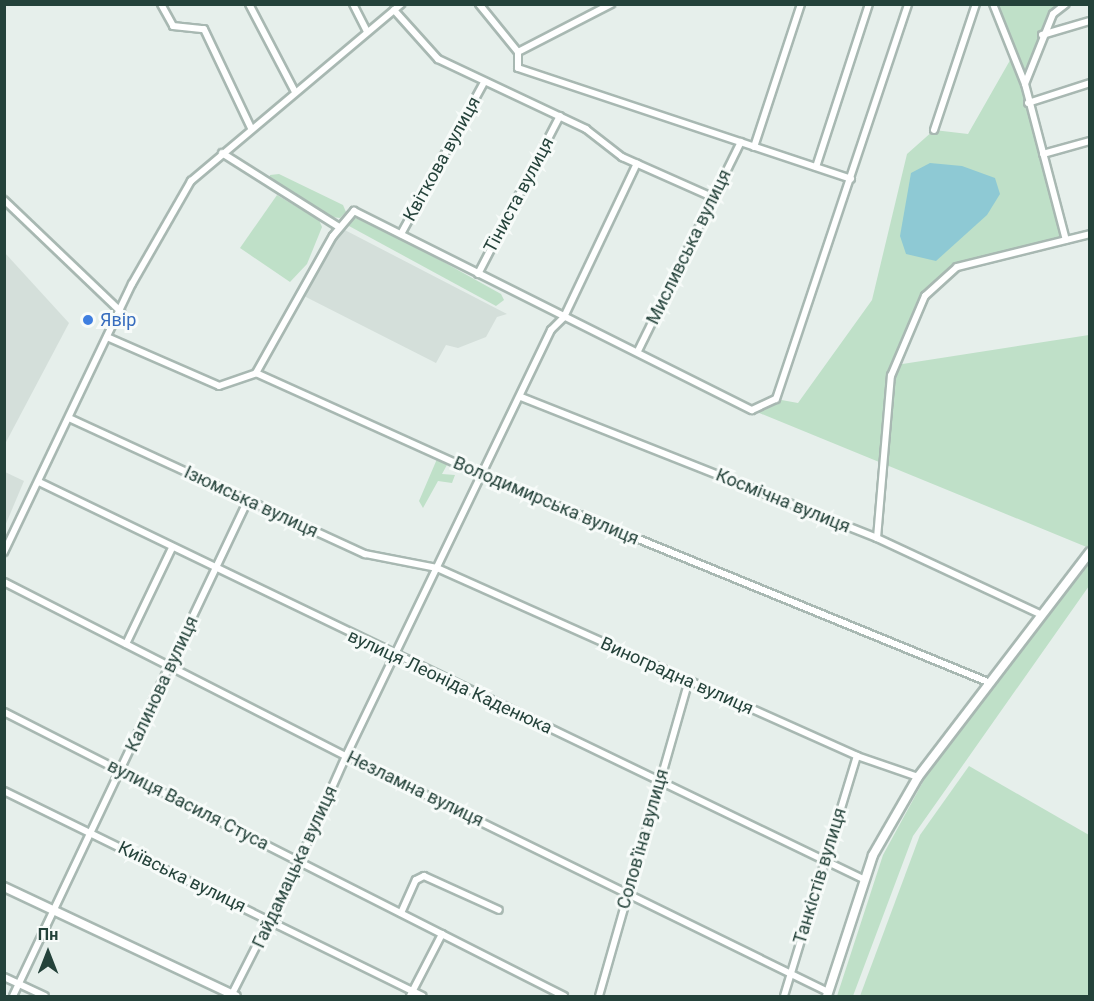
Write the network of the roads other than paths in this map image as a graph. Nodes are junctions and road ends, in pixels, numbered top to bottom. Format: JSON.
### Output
{"nodes":[{"id":1,"x":161,"y":4,"type":"edge"},
{"id":2,"x":249,"y":4,"type":"edge"},
{"id":3,"x":353,"y":4,"type":"edge"},
{"id":4,"x":400,"y":4,"type":"edge"},
{"id":5,"x":479,"y":4,"type":"edge"},
{"id":6,"x":611,"y":4,"type":"edge"},
{"id":7,"x":801,"y":4,"type":"edge"},
{"id":8,"x":869,"y":4,"type":"edge"},
{"id":9,"x":908,"y":4,"type":"edge"},
{"id":10,"x":975,"y":4,"type":"edge"},
{"id":11,"x":993,"y":4,"type":"edge"},
{"id":12,"x":1066,"y":4,"type":"edge"},
{"id":13,"x":394,"y":10,"type":"junction"},
{"id":14,"x":1089,"y":21,"type":"edge"},
{"id":15,"x":367,"y":32,"type":"junction"},
{"id":16,"x":1042,"y":35,"type":"junction"},
{"id":17,"x":518,"y":52,"type":"junction"},
{"id":18,"x":1089,"y":83,"type":"edge"},
{"id":19,"x":483,"y":84,"type":"junction"},
{"id":20,"x":1025,"y":84,"type":"junction"},
{"id":21,"x":295,"y":92,"type":"junction"},
{"id":22,"x":1028,"y":103,"type":"junction"},
{"id":23,"x":560,"y":116,"type":"junction"},
{"id":24,"x":251,"y":128,"type":"junction"},
{"id":25,"x":934,"y":130,"type":"dead end"},
{"id":26,"x":1089,"y":141,"type":"edge"},
{"id":27,"x":741,"y":142,"type":"junction"},
{"id":28,"x":754,"y":147,"type":"junction"},
{"id":29,"x":222,"y":153,"type":"junction"},
{"id":30,"x":1043,"y":154,"type":"junction"},
{"id":31,"x":637,"y":164,"type":"junction"},
{"id":32,"x":816,"y":167,"type":"junction"},
{"id":33,"x":851,"y":179,"type":"junction"},
{"id":34,"x":714,"y":198,"type":"junction"},
{"id":35,"x":4,"y":200,"type":"edge"},
{"id":36,"x":339,"y":227,"type":"junction"},
{"id":37,"x":401,"y":234,"type":"junction"},
{"id":38,"x":1089,"y":234,"type":"edge"},
{"id":39,"x":1066,"y":240,"type":"junction"},
{"id":40,"x":478,"y":274,"type":"junction"},
{"id":41,"x":121,"y":312,"type":"junction"},
{"id":42,"x":564,"y":317,"type":"junction"},
{"id":43,"x":107,"y":337,"type":"junction"},
{"id":44,"x":638,"y":351,"type":"junction"},
{"id":45,"x":256,"y":373,"type":"junction"},
{"id":46,"x":521,"y":397,"type":"junction"},
{"id":47,"x":69,"y":418,"type":"junction"},
{"id":48,"x":482,"y":475,"type":"junction"},
{"id":49,"x":39,"y":482,"type":"junction"},
{"id":50,"x":248,"y":500,"type":"junction"},
{"id":51,"x":877,"y":538,"type":"junction"},
{"id":52,"x":172,"y":548,"type":"junction"},
{"id":53,"x":4,"y":552,"type":"edge"},
{"id":54,"x":1089,"y":552,"type":"edge"},
{"id":55,"x":437,"y":568,"type":"junction"},
{"id":56,"x":216,"y":570,"type":"junction"},
{"id":57,"x":4,"y":582,"type":"edge"},
{"id":58,"x":1042,"y":615,"type":"junction"},
{"id":59,"x":126,"y":644,"type":"junction"},
{"id":60,"x":394,"y":656,"type":"junction"},
{"id":61,"x":171,"y":667,"type":"junction"},
{"id":62,"x":689,"y":681,"type":"junction"},
{"id":63,"x":988,"y":682,"type":"junction"},
{"id":64,"x":4,"y":712,"type":"edge"},
{"id":65,"x":346,"y":756,"type":"junction"},
{"id":66,"x":857,"y":756,"type":"junction"},
{"id":67,"x":121,"y":772,"type":"junction"},
{"id":68,"x":918,"y":777,"type":"junction"},
{"id":69,"x":660,"y":780,"type":"junction"},
{"id":70,"x":4,"y":791,"type":"edge"},
{"id":71,"x":90,"y":832,"type":"junction"},
{"id":72,"x":824,"y":860,"type":"junction"},
{"id":73,"x":299,"y":862,"type":"junction"},
{"id":74,"x":863,"y":879,"type":"junction"},
{"id":75,"x":4,"y":887,"type":"edge"},
{"id":76,"x":628,"y":893,"type":"junction"},
{"id":77,"x":499,"y":910,"type":"dead end"},
{"id":78,"x":54,"y":911,"type":"junction"},
{"id":79,"x":401,"y":913,"type":"junction"},
{"id":80,"x":270,"y":921,"type":"junction"},
{"id":81,"x":442,"y":934,"type":"junction"},
{"id":82,"x":791,"y":976,"type":"junction"},
{"id":83,"x":4,"y":977,"type":"edge"},
{"id":84,"x":19,"y":984,"type":"junction"},
{"id":85,"x":411,"y":994,"type":"edge"},
{"id":86,"x":827,"y":994,"type":"edge"},
{"id":87,"x":13,"y":996,"type":"edge"},
{"id":88,"x":45,"y":996,"type":"edge"},
{"id":89,"x":233,"y":996,"type":"edge"},
{"id":90,"x":423,"y":996,"type":"edge"},
{"id":91,"x":564,"y":996,"type":"edge"},
{"id":92,"x":599,"y":996,"type":"edge"},
{"id":93,"x":784,"y":996,"type":"edge"}],
"edges":[{"from":1,"to":24,"type":"street"},
{"from":2,"to":21,"type":"street"},
{"from":3,"to":15,"type":"street"},
{"from":4,"to":13,"type":"street"},
{"from":5,"to":17,"type":"street"},
{"from":6,"to":17,"type":"street"},
{"from":7,"to":28,"type":"street"},
{"from":8,"to":32,"type":"street"},
{"from":9,"to":33,"type":"street"},
{"from":10,"to":25,"type":"street"},
{"from":11,"to":20,"type":"street"},
{"from":12,"to":16,"type":"street"},
{"from":13,"to":15,"type":"street"},
{"from":13,"to":19,"type":"street"},
{"from":14,"to":16,"type":"street"},
{"from":15,"to":21,"type":"street"},
{"from":16,"to":20,"type":"street"},
{"from":17,"to":27,"type":"street"},
{"from":18,"to":22,"type":"street"},
{"from":19,"to":23,"type":"street"},
{"from":19,"to":37,"type":"street","name":"Квіткова вулиця"},
{"from":20,"to":22,"type":"street"},
{"from":21,"to":24,"type":"street"},
{"from":22,"to":30,"type":"street"},
{"from":23,"to":31,"type":"street"},
{"from":23,"to":40,"type":"street","name":"Тіниста вулиця"},
{"from":24,"to":29,"type":"street"},
{"from":26,"to":30,"type":"street"},
{"from":27,"to":28,"type":"street"},
{"from":27,"to":34,"type":"street","name":"Мисливська вулиця"},
{"from":28,"to":32,"type":"street"},
{"from":29,"to":36,"type":"street"},
{"from":29,"to":41,"type":"street"},
{"from":30,"to":39,"type":"street"},
{"from":31,"to":34,"type":"street"},
{"from":31,"to":42,"type":"street","name":"Гайдамацька вулиця"},
{"from":32,"to":33,"type":"street"},
{"from":33,"to":44,"type":"street"},
{"from":34,"to":44,"type":"street","name":"Мисливська вулиця"},
{"from":35,"to":41,"type":"street"},
{"from":36,"to":37,"type":"street"},
{"from":36,"to":45,"type":"street"},
{"from":37,"to":40,"type":"street"},
{"from":38,"to":39,"type":"street"},
{"from":39,"to":51,"type":"street"},
{"from":40,"to":42,"type":"street"},
{"from":41,"to":43,"type":"street"},
{"from":42,"to":44,"type":"street"},
{"from":42,"to":46,"type":"street","name":"Гайдамацька вулиця"},
{"from":43,"to":45,"type":"street"},
{"from":43,"to":47,"type":"street"},
{"from":45,"to":48,"type":"street","name":"Володимирська вулиця"},
{"from":46,"to":48,"type":"street","name":"Гайдамацька вулиця"},
{"from":46,"to":51,"type":"street","name":"Космічна вулиця"},
{"from":47,"to":49,"type":"street"},
{"from":47,"to":50,"type":"street","name":"Ізюмська вулиця"},
{"from":48,"to":55,"type":"street","name":"Гайдамацька вулиця"},
{"from":48,"to":63,"type":"street","name":"Володимирська вулиця"},
{"from":49,"to":52,"type":"street","name":"вулиця Леоніда Каденюка"},
{"from":49,"to":53,"type":"street"},
{"from":50,"to":55,"type":"street","name":"Ізюмська вулиця"},
{"from":50,"to":56,"type":"street","name":"Калинова вулиця"},
{"from":51,"to":58,"type":"street","name":"Космічна вулиця"},
{"from":52,"to":56,"type":"street","name":"вулиця Леоніда Каденюка"},
{"from":52,"to":59,"type":"street"},
{"from":54,"to":58,"type":"street"},
{"from":55,"to":60,"type":"street","name":"Гайдамацька вулиця"},
{"from":55,"to":62,"type":"street","name":"Виноградна вулиця"},
{"from":56,"to":60,"type":"street","name":"вулиця Леоніда Каденюка"},
{"from":56,"to":61,"type":"street","name":"Калинова вулиця"},
{"from":57,"to":59,"type":"street","name":"Незламна вулиця"},
{"from":58,"to":63,"type":"street"},
{"from":59,"to":61,"type":"street","name":"Незламна вулиця"},
{"from":60,"to":65,"type":"street","name":"Гайдамацька вулиця"},
{"from":60,"to":69,"type":"street","name":"вулиця Леоніда Каденюка"},
{"from":61,"to":65,"type":"street","name":"Незламна вулиця"},
{"from":61,"to":67,"type":"street","name":"Калинова вулиця"},
{"from":62,"to":66,"type":"street","name":"Виноградна вулиця"},
{"from":62,"to":69,"type":"street","name":"Солов'їна вулиця"},
{"from":63,"to":68,"type":"street"},
{"from":64,"to":67,"type":"street","name":"вулиця Василя Стуса"},
{"from":65,"to":73,"type":"street","name":"Гайдамацька вулиця"},
{"from":65,"to":76,"type":"street","name":"Незламна вулиця"},
{"from":66,"to":68,"type":"street","name":"Виноградна вулиця"},
{"from":66,"to":72,"type":"street","name":"Танкістів вулиця"},
{"from":67,"to":71,"type":"street","name":"Калинова вулиця"},
{"from":67,"to":73,"type":"street","name":"вулиця Василя Стуса"},
{"from":68,"to":74,"type":"street"},
{"from":69,"to":72,"type":"street","name":"вулиця Леоніда Каденюка"},
{"from":69,"to":76,"type":"street","name":"Солов'їна вулиця"},
{"from":70,"to":71,"type":"street","name":"Київська вулиця"},
{"from":71,"to":78,"type":"street","name":"Калинова вулиця"},
{"from":71,"to":80,"type":"street","name":"Київська вулиця"},
{"from":72,"to":74,"type":"street","name":"вулиця Леоніда Каденюка"},
{"from":72,"to":82,"type":"street","name":"Танкістів вулиця"},
{"from":73,"to":79,"type":"street","name":"вулиця Василя Стуса"},
{"from":73,"to":80,"type":"street","name":"Гайдамацька вулиця"},
{"from":74,"to":86,"type":"street"},
{"from":75,"to":78,"type":"street"},
{"from":76,"to":82,"type":"street","name":"Незламна вулиця"},
{"from":76,"to":92,"type":"street","name":"Солов'їна вулиця"},
{"from":77,"to":79,"type":"street"},
{"from":78,"to":84,"type":"street","name":"Калинова вулиця"},
{"from":78,"to":89,"type":"street"},
{"from":79,"to":81,"type":"street","name":"вулиця Василя Стуса"},
{"from":80,"to":85,"type":"street","name":"Київська вулиця"},
{"from":80,"to":89,"type":"street","name":"Гайдамацька вулиця"},
{"from":81,"to":85,"type":"street"},
{"from":81,"to":91,"type":"street","name":"вулиця Василя Стуса"},
{"from":82,"to":86,"type":"street","name":"Незламна вулиця"},
{"from":82,"to":93,"type":"street","name":"Танкістів вулиця"},
{"from":83,"to":84,"type":"street"},
{"from":84,"to":87,"type":"street","name":"Калинова вулиця"},
{"from":84,"to":88,"type":"street"},
{"from":85,"to":90,"type":"street","name":"Київська вулиця"}]}
